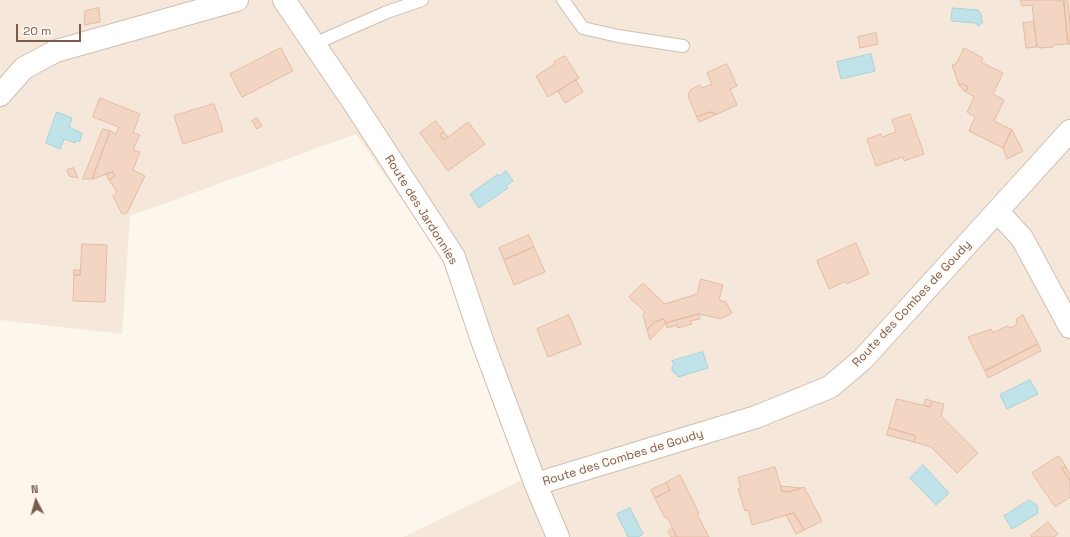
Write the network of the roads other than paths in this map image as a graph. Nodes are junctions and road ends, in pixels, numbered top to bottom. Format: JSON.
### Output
{"nodes":[{"id":1,"x":237,"y":0,"type":"edge"},
{"id":2,"x":284,"y":0,"type":"edge"},
{"id":3,"x":422,"y":0,"type":"edge"},
{"id":4,"x":564,"y":0,"type":"edge"},
{"id":5,"x":314,"y":44,"type":"junction"},
{"id":6,"x":683,"y":46,"type":"dead end"},
{"id":7,"x":0,"y":95,"type":"edge"},
{"id":8,"x":1070,"y":131,"type":"edge"},
{"id":9,"x":997,"y":212,"type":"junction"},
{"id":10,"x":1070,"y":327,"type":"edge"},
{"id":11,"x":536,"y":485,"type":"junction"},
{"id":12,"x":558,"y":537,"type":"edge"}],
"edges":[{"from":1,"to":7,"type":"street"},
{"from":2,"to":5,"type":"street","name":"Route des Jardonnies"},
{"from":3,"to":5,"type":"lane"},
{"from":4,"to":6,"type":"lane"},
{"from":5,"to":11,"type":"street","name":"Route des Jardonnies"},
{"from":8,"to":9,"type":"street","name":"Route des Combes de Goudy"},
{"from":9,"to":10,"type":"street"},
{"from":9,"to":11,"type":"street","name":"Route des Combes de Goudy"},
{"from":11,"to":12,"type":"street","name":"Route des Jardonnies"}]}
